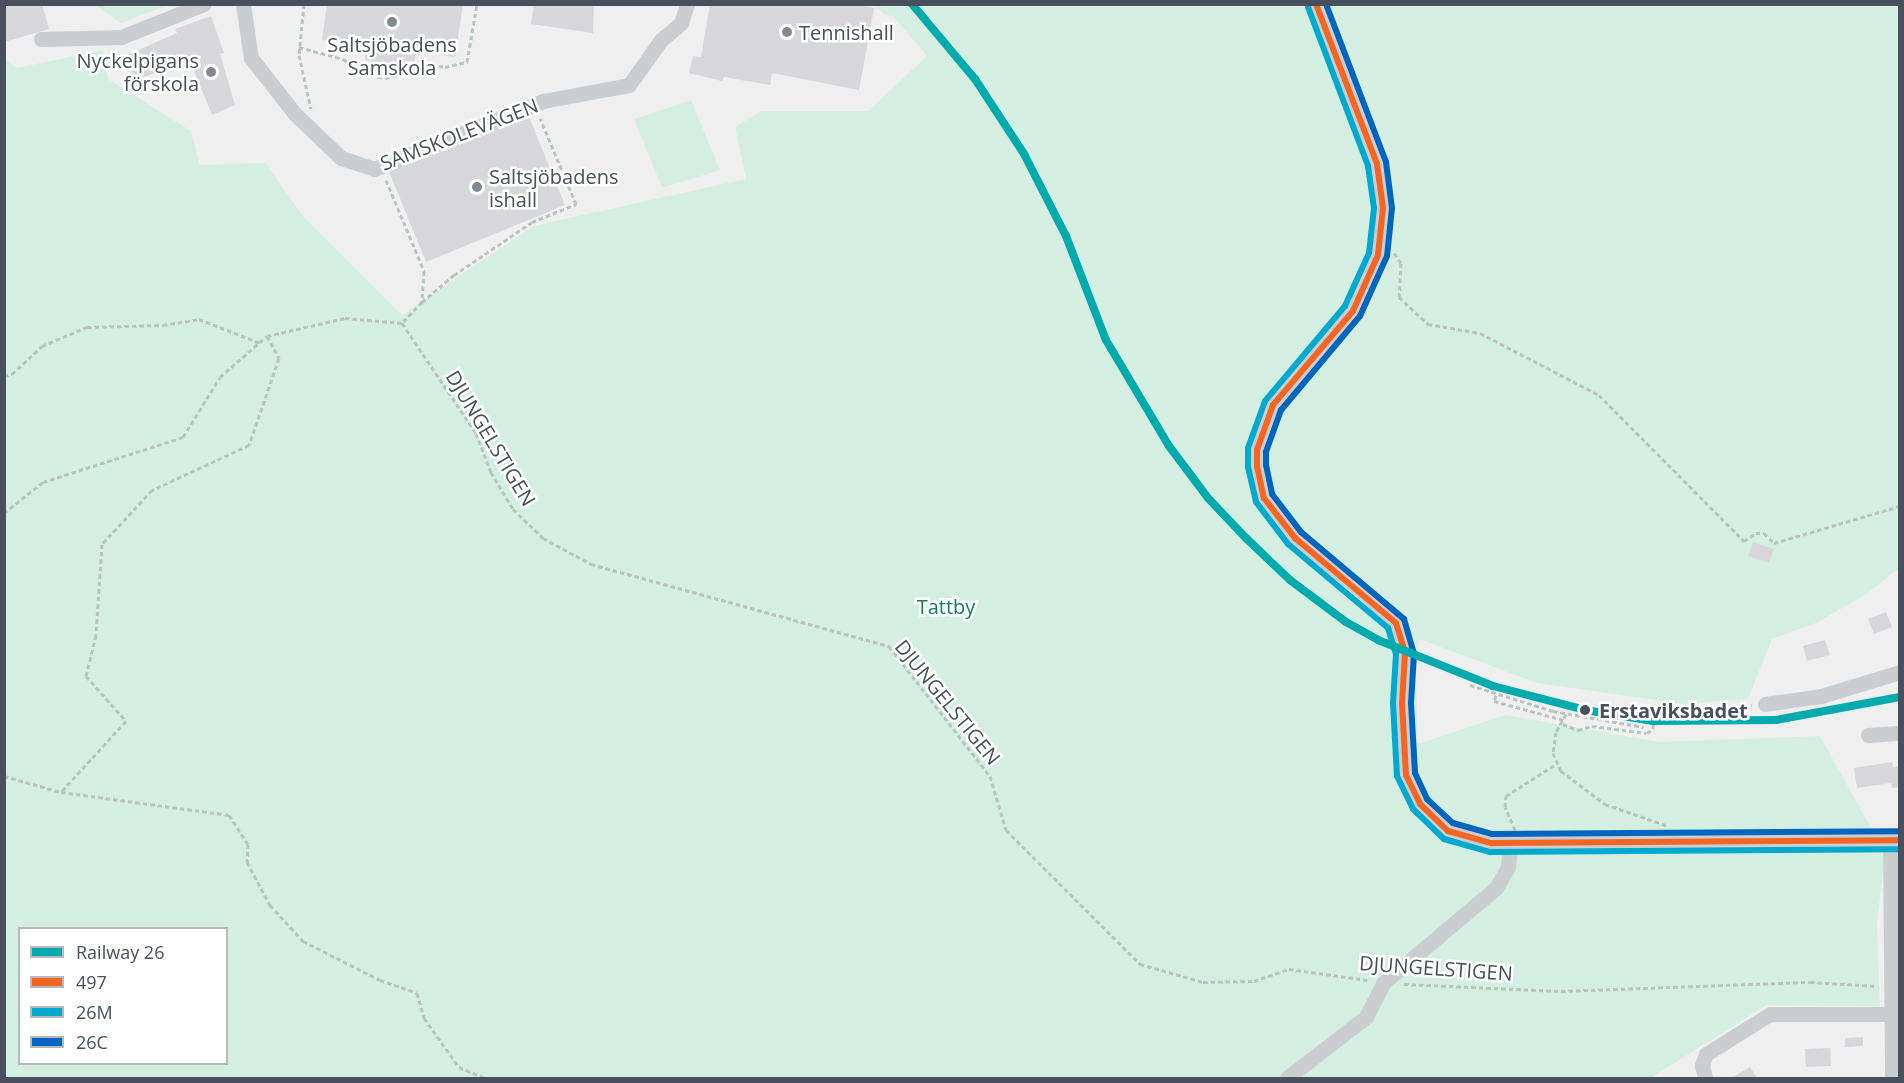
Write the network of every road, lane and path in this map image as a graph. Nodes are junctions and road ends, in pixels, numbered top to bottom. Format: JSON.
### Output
{"nodes":[{"id":1,"x":204,"y":4,"type":"edge"},
{"id":2,"x":243,"y":4,"type":"edge"},
{"id":3,"x":304,"y":4,"type":"edge"},
{"id":4,"x":477,"y":4,"type":"edge"},
{"id":5,"x":687,"y":4,"type":"edge"},
{"id":6,"x":1316,"y":4,"type":"edge"},
{"id":7,"x":41,"y":39,"type":"dead end"},
{"id":8,"x":299,"y":47,"type":"junction"},
{"id":9,"x":534,"y":105,"type":"junction"},
{"id":10,"x":317,"y":137,"type":"junction"},
{"id":11,"x":374,"y":169,"type":"junction"},
{"id":12,"x":1381,"y":234,"type":"junction"},
{"id":13,"x":422,"y":302,"type":"junction"},
{"id":14,"x":402,"y":323,"type":"junction"},
{"id":15,"x":267,"y":336,"type":"junction"},
{"id":16,"x":260,"y":344,"type":"junction"},
{"id":17,"x":4,"y":376,"type":"edge"},
{"id":18,"x":1899,"y":506,"type":"edge"},
{"id":19,"x":4,"y":513,"type":"edge"},
{"id":20,"x":1899,"y":672,"type":"edge"},
{"id":21,"x":1470,"y":685,"type":"dead end"},
{"id":22,"x":1496,"y":695,"type":"junction"},
{"id":23,"x":1765,"y":704,"type":"joint"},
{"id":24,"x":1566,"y":714,"type":"junction"},
{"id":25,"x":1564,"y":722,"type":"junction"},
{"id":26,"x":1644,"y":727,"type":"dead end"},
{"id":27,"x":1899,"y":733,"type":"edge"},
{"id":28,"x":1868,"y":735,"type":"dead end"},
{"id":29,"x":1556,"y":764,"type":"junction"},
{"id":30,"x":4,"y":776,"type":"edge"},
{"id":31,"x":61,"y":792,"type":"junction"},
{"id":32,"x":1678,"y":828,"type":"dead end"},
{"id":33,"x":1513,"y":839,"type":"junction"},
{"id":34,"x":1895,"y":840,"type":"edge"},
{"id":35,"x":1383,"y":983,"type":"junction"},
{"id":36,"x":1891,"y":987,"type":"junction"},
{"id":37,"x":1892,"y":1014,"type":"junction"},
{"id":38,"x":485,"y":1078,"type":"edge"},
{"id":39,"x":1287,"y":1078,"type":"edge"},
{"id":40,"x":1705,"y":1078,"type":"edge"},
{"id":41,"x":1892,"y":1078,"type":"edge"}],
"edges":[{"from":1,"to":7,"type":"street"},
{"from":2,"to":10,"type":"street","name":"SAMSKOLEVÄGEN"},
{"from":3,"to":8,"type":"path"},
{"from":4,"to":8,"type":"path"},
{"from":5,"to":9,"type":"street","name":"SAMSKOLEVÄGEN"},
{"from":6,"to":12,"type":"street"},
{"from":8,"to":10,"type":"path"},
{"from":9,"to":11,"type":"street","name":"SAMSKOLEVÄGEN"},
{"from":9,"to":13,"type":"path"},
{"from":10,"to":11,"type":"street","name":"SAMSKOLEVÄGEN"},
{"from":11,"to":13,"type":"path"},
{"from":12,"to":18,"type":"path"},
{"from":12,"to":33,"type":"street"},
{"from":13,"to":14,"type":"path"},
{"from":14,"to":15,"type":"path"},
{"from":14,"to":35,"type":"path","name":"DJUNGELSTIGEN"},
{"from":15,"to":16,"type":"path"},
{"from":15,"to":31,"type":"path"},
{"from":16,"to":17,"type":"path"},
{"from":16,"to":19,"type":"path"},
{"from":20,"to":23,"type":"street"},
{"from":21,"to":22,"type":"path"},
{"from":22,"to":24,"type":"path"},
{"from":22,"to":25,"type":"path"},
{"from":23,"to":25,"type":"path"},
{"from":24,"to":25,"type":"path"},
{"from":24,"to":26,"type":"path"},
{"from":25,"to":29,"type":"path"},
{"from":27,"to":28,"type":"street"},
{"from":29,"to":32,"type":"path"},
{"from":29,"to":33,"type":"path"},
{"from":30,"to":31,"type":"path"},
{"from":31,"to":38,"type":"path"},
{"from":33,"to":34,"type":"street"},
{"from":33,"to":35,"type":"street"},
{"from":34,"to":36,"type":"street"},
{"from":35,"to":36,"type":"path","name":"DJUNGELSTIGEN"},
{"from":35,"to":39,"type":"street"},
{"from":36,"to":37,"type":"street"},
{"from":37,"to":40,"type":"street"},
{"from":37,"to":41,"type":"street"}]}
